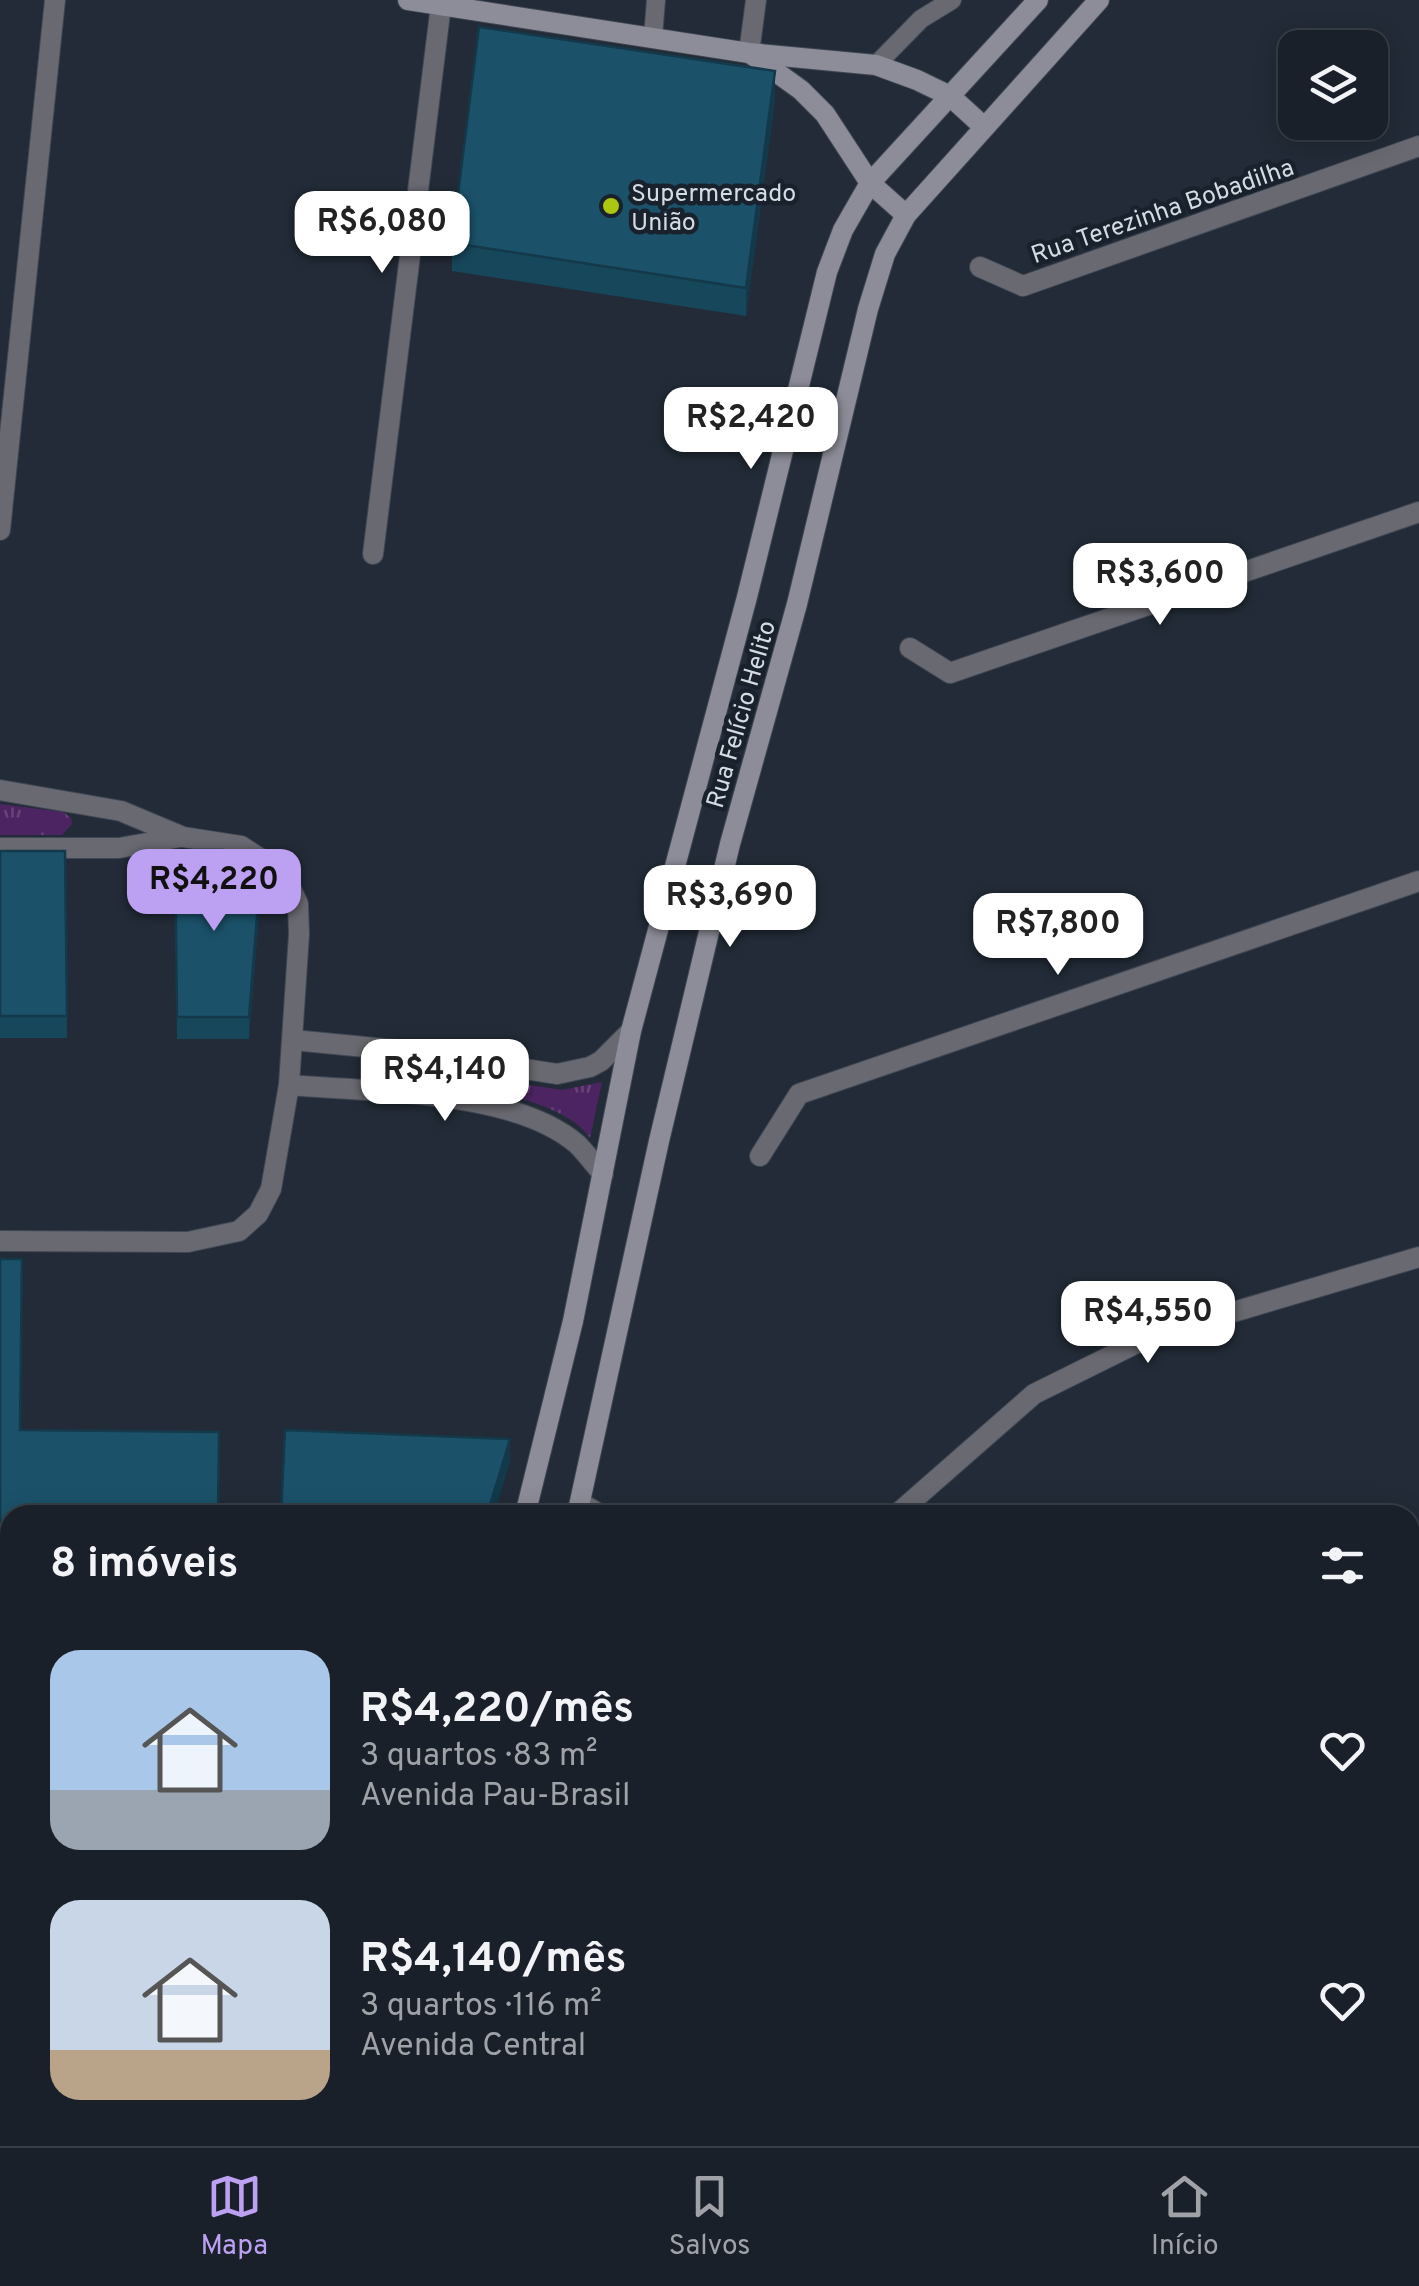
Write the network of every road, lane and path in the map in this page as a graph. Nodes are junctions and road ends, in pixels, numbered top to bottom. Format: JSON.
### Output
{"nodes":[{"id":1,"x":55,"y":0,"type":"edge"},
{"id":2,"x":408,"y":0,"type":"edge"},
{"id":3,"x":656,"y":0,"type":"edge"},
{"id":4,"x":756,"y":0,"type":"edge"},
{"id":5,"x":952,"y":0,"type":"edge"},
{"id":6,"x":1038,"y":0,"type":"edge"},
{"id":7,"x":1099,"y":0,"type":"edge"},
{"id":8,"x":441,"y":6,"type":"junction"},
{"id":9,"x":653,"y":37,"type":"junction"},
{"id":10,"x":749,"y":53,"type":"junction"},
{"id":11,"x":876,"y":66,"type":"junction"},
{"id":12,"x":950,"y":96,"type":"junction"},
{"id":13,"x":984,"y":127,"type":"junction"},
{"id":14,"x":1419,"y":146,"type":"edge"},
{"id":15,"x":870,"y":183,"type":"junction"},
{"id":16,"x":906,"y":215,"type":"junction"},
{"id":17,"x":980,"y":267,"type":"dead end"},
{"id":18,"x":1419,"y":512,"type":"edge"},
{"id":19,"x":0,"y":530,"type":"edge"},
{"id":20,"x":372,"y":554,"type":"dead end"},
{"id":21,"x":910,"y":648,"type":"dead end"},
{"id":22,"x":0,"y":790,"type":"edge"},
{"id":23,"x":183,"y":837,"type":"junction"},
{"id":24,"x":0,"y":848,"type":"edge"},
{"id":25,"x":1419,"y":882,"type":"edge"},
{"id":26,"x":631,"y":1031,"type":"junction"},
{"id":27,"x":293,"y":1040,"type":"junction"},
{"id":28,"x":289,"y":1085,"type":"junction"},
{"id":29,"x":760,"y":1156,"type":"dead end"},
{"id":30,"x":602,"y":1174,"type":"junction"},
{"id":31,"x":0,"y":1241,"type":"edge"},
{"id":32,"x":1419,"y":1257,"type":"edge"},
{"id":33,"x":528,"y":1505,"type":"edge"},
{"id":34,"x":580,"y":1505,"type":"edge"},
{"id":35,"x":907,"y":1505,"type":"edge"}],
"edges":[{"from":1,"to":19,"type":"street"},
{"from":2,"to":8,"type":"main road"},
{"from":3,"to":9,"type":"lane"},
{"from":4,"to":10,"type":"street"},
{"from":5,"to":11,"type":"lane"},
{"from":6,"to":12,"type":"main road","name":"Rua Felício Helito"},
{"from":7,"to":13,"type":"main road","name":"Rua Felício Helito"},
{"from":8,"to":9,"type":"main road"},
{"from":8,"to":20,"type":"street"},
{"from":9,"to":10,"type":"main road"},
{"from":10,"to":11,"type":"main road"},
{"from":10,"to":15,"type":"main road"},
{"from":11,"to":12,"type":"main road"},
{"from":12,"to":13,"type":"main road"},
{"from":12,"to":15,"type":"main road","name":"Rua Felício Helito"},
{"from":13,"to":16,"type":"main road","name":"Rua Felício Helito"},
{"from":14,"to":17,"type":"street","name":"Rua Terezinha Bobadilha"},
{"from":15,"to":16,"type":"main road"},
{"from":15,"to":26,"type":"main road","name":"Rua Felício Helito"},
{"from":16,"to":34,"type":"main road","name":"Rua Felício Helito"},
{"from":18,"to":21,"type":"street"},
{"from":22,"to":23,"type":"street"},
{"from":23,"to":24,"type":"street"},
{"from":23,"to":27,"type":"street"},
{"from":25,"to":29,"type":"street"},
{"from":26,"to":27,"type":"street"},
{"from":26,"to":30,"type":"main road","name":"Rua Felício Helito"},
{"from":27,"to":28,"type":"street"},
{"from":28,"to":30,"type":"street"},
{"from":28,"to":31,"type":"street"},
{"from":30,"to":33,"type":"main road","name":"Rua Felício Helito"},
{"from":32,"to":35,"type":"street"}]}
